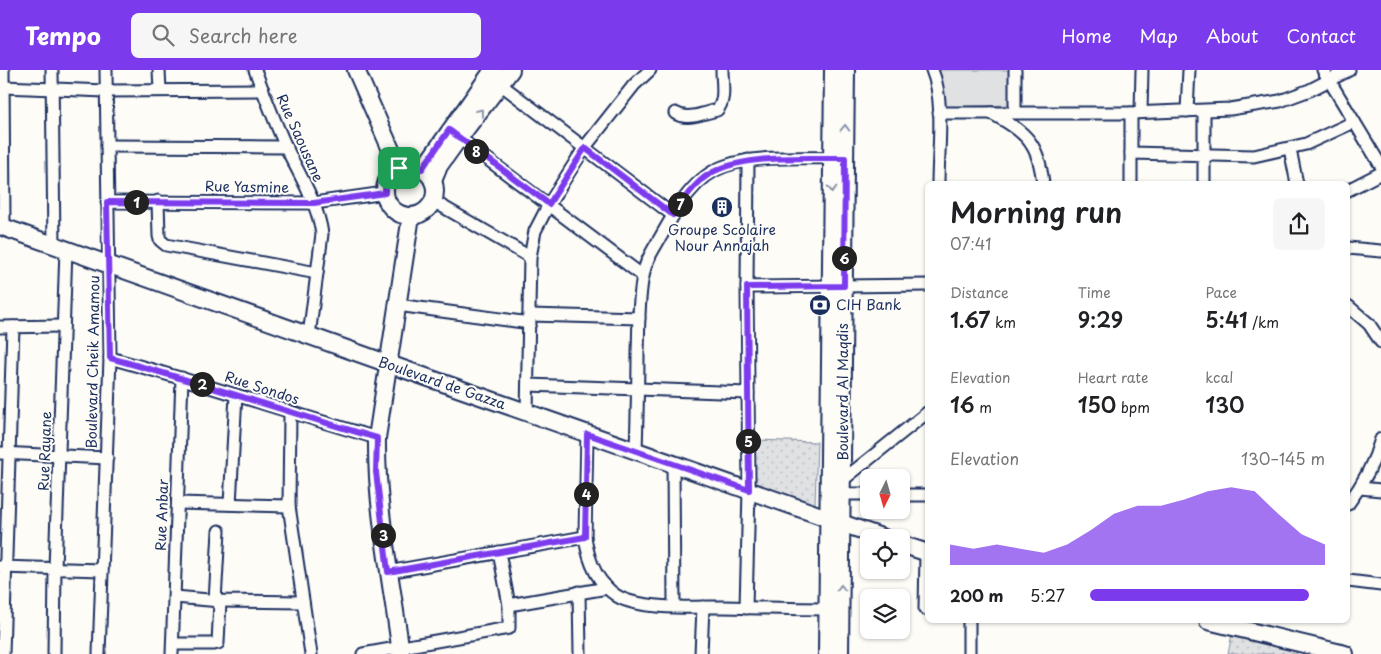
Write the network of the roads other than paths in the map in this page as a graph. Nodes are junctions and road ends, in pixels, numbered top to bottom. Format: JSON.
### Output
{"nodes":[{"id":1,"x":3,"y":70,"type":"edge"},
{"id":2,"x":52,"y":70,"type":"edge"},
{"id":3,"x":106,"y":70,"type":"edge"},
{"id":4,"x":159,"y":70,"type":"edge"},
{"id":5,"x":255,"y":70,"type":"edge"},
{"id":6,"x":356,"y":70,"type":"edge"},
{"id":7,"x":512,"y":70,"type":"edge"},
{"id":8,"x":650,"y":70,"type":"edge"},
{"id":9,"x":722,"y":70,"type":"edge"},
{"id":10,"x":833,"y":70,"type":"edge"},
{"id":11,"x":846,"y":70,"type":"edge"},
{"id":12,"x":932,"y":70,"type":"edge"},
{"id":13,"x":1015,"y":70,"type":"edge"},
{"id":14,"x":1142,"y":70,"type":"edge"},
{"id":15,"x":1188,"y":70,"type":"edge"},
{"id":16,"x":1323,"y":70,"type":"edge"},
{"id":17,"x":1349,"y":70,"type":"edge"},
{"id":18,"x":495,"y":77,"type":"edge"},
{"id":19,"x":1329,"y":81,"type":"junction"},
{"id":20,"x":3,"y":87,"type":"junction"},
{"id":21,"x":52,"y":89,"type":"junction"},
{"id":22,"x":160,"y":90,"type":"junction"},
{"id":23,"x":263,"y":90,"type":"junction"},
{"id":24,"x":106,"y":91,"type":"junction"},
{"id":25,"x":1188,"y":111,"type":"junction"},
{"id":26,"x":1204,"y":111,"type":"junction"},
{"id":27,"x":990,"y":112,"type":"junction"},
{"id":28,"x":1015,"y":112,"type":"junction"},
{"id":29,"x":675,"y":113,"type":"dead end"},
{"id":30,"x":939,"y":113,"type":"junction"},
{"id":31,"x":1136,"y":113,"type":"junction"},
{"id":32,"x":1354,"y":122,"type":"junction"},
{"id":33,"x":454,"y":134,"type":"junction"},
{"id":34,"x":107,"y":146,"type":"junction"},
{"id":35,"x":286,"y":147,"type":"junction"},
{"id":36,"x":585,"y":148,"type":"junction"},
{"id":37,"x":1290,"y":149,"type":"junction"},
{"id":38,"x":1131,"y":153,"type":"junction"},
{"id":39,"x":1205,"y":155,"type":"junction"},
{"id":40,"x":838,"y":158,"type":"junction"},
{"id":41,"x":748,"y":160,"type":"junction"},
{"id":42,"x":1381,"y":166,"type":"edge"},
{"id":43,"x":399,"y":168,"type":"junction"},
{"id":44,"x":1381,"y":173,"type":"edge"},
{"id":45,"x":428,"y":175,"type":"junction"},
{"id":46,"x":938,"y":181,"type":"edge"},
{"id":47,"x":1042,"y":181,"type":"edge"},
{"id":48,"x":1131,"y":181,"type":"edge"},
{"id":49,"x":1204,"y":181,"type":"edge"},
{"id":50,"x":1296,"y":181,"type":"edge"},
{"id":51,"x":1350,"y":189,"type":"edge"},
{"id":52,"x":385,"y":193,"type":"junction"},
{"id":53,"x":433,"y":201,"type":"junction"},
{"id":54,"x":107,"y":202,"type":"junction"},
{"id":55,"x":158,"y":202,"type":"junction"},
{"id":56,"x":314,"y":203,"type":"junction"},
{"id":57,"x":549,"y":204,"type":"junction"},
{"id":58,"x":673,"y":215,"type":"junction"},
{"id":59,"x":411,"y":216,"type":"junction"},
{"id":60,"x":2,"y":227,"type":"edge"},
{"id":61,"x":60,"y":247,"type":"junction"},
{"id":62,"x":1350,"y":248,"type":"edge"},
{"id":63,"x":1381,"y":250,"type":"edge"},
{"id":64,"x":530,"y":257,"type":"junction"},
{"id":65,"x":109,"y":265,"type":"junction"},
{"id":66,"x":318,"y":273,"type":"junction"},
{"id":67,"x":642,"y":276,"type":"junction"},
{"id":68,"x":925,"y":285,"type":"edge"},
{"id":69,"x":837,"y":286,"type":"junction"},
{"id":70,"x":747,"y":287,"type":"junction"},
{"id":71,"x":397,"y":305,"type":"junction"},
{"id":72,"x":1350,"y":308,"type":"edge"},
{"id":73,"x":639,"y":318,"type":"junction"},
{"id":74,"x":530,"y":319,"type":"junction"},
{"id":75,"x":63,"y":326,"type":"junction"},
{"id":76,"x":0,"y":327,"type":"edge"},
{"id":77,"x":13,"y":327,"type":"junction"},
{"id":78,"x":308,"y":336,"type":"junction"},
{"id":79,"x":1381,"y":342,"type":"edge"},
{"id":80,"x":110,"y":358,"type":"junction"},
{"id":81,"x":389,"y":364,"type":"junction"},
{"id":82,"x":182,"y":378,"type":"junction"},
{"id":83,"x":528,"y":385,"type":"junction"},
{"id":84,"x":638,"y":388,"type":"junction"},
{"id":85,"x":748,"y":392,"type":"junction"},
{"id":86,"x":236,"y":395,"type":"junction"},
{"id":87,"x":290,"y":413,"type":"junction"},
{"id":88,"x":527,"y":413,"type":"junction"},
{"id":89,"x":925,"y":415,"type":"edge"},
{"id":90,"x":587,"y":434,"type":"junction"},
{"id":91,"x":377,"y":438,"type":"junction"},
{"id":92,"x":1381,"y":439,"type":"edge"},
{"id":93,"x":636,"y":451,"type":"junction"},
{"id":94,"x":5,"y":453,"type":"edge"},
{"id":95,"x":60,"y":457,"type":"junction"},
{"id":96,"x":107,"y":458,"type":"junction"},
{"id":97,"x":673,"y":464,"type":"junction"},
{"id":98,"x":838,"y":488,"type":"junction"},
{"id":99,"x":1360,"y":488,"type":"junction"},
{"id":100,"x":749,"y":490,"type":"junction"},
{"id":101,"x":1381,"y":490,"type":"edge"},
{"id":102,"x":860,"y":492,"type":"edge"},
{"id":103,"x":910,"y":495,"type":"edge"},
{"id":104,"x":925,"y":495,"type":"edge"},
{"id":105,"x":1350,"y":501,"type":"edge"},
{"id":106,"x":178,"y":503,"type":"junction"},
{"id":107,"x":230,"y":504,"type":"junction"},
{"id":108,"x":289,"y":506,"type":"junction"},
{"id":109,"x":835,"y":520,"type":"junction"},
{"id":110,"x":860,"y":529,"type":"edge"},
{"id":111,"x":219,"y":531,"type":"dead end"},
{"id":112,"x":585,"y":537,"type":"junction"},
{"id":113,"x":910,"y":547,"type":"edge"},
{"id":114,"x":498,"y":552,"type":"junction"},
{"id":115,"x":925,"y":552,"type":"edge"},
{"id":116,"x":3,"y":567,"type":"edge"},
{"id":117,"x":55,"y":569,"type":"junction"},
{"id":118,"x":102,"y":570,"type":"junction"},
{"id":119,"x":388,"y":572,"type":"junction"},
{"id":120,"x":1350,"y":582,"type":"edge"},
{"id":121,"x":1381,"y":585,"type":"edge"},
{"id":122,"x":608,"y":588,"type":"junction"},
{"id":123,"x":580,"y":592,"type":"junction"},
{"id":124,"x":175,"y":598,"type":"junction"},
{"id":125,"x":218,"y":601,"type":"junction"},
{"id":126,"x":303,"y":602,"type":"junction"},
{"id":127,"x":509,"y":605,"type":"junction"},
{"id":128,"x":674,"y":606,"type":"junction"},
{"id":129,"x":703,"y":607,"type":"junction"},
{"id":130,"x":746,"y":608,"type":"junction"},
{"id":131,"x":834,"y":609,"type":"junction"},
{"id":132,"x":969,"y":623,"type":"edge"},
{"id":133,"x":1215,"y":623,"type":"edge"},
{"id":134,"x":173,"y":649,"type":"edge"},
{"id":135,"x":1305,"y":649,"type":"edge"},
{"id":136,"x":400,"y":651,"type":"edge"},
{"id":137,"x":3,"y":654,"type":"edge"},
{"id":138,"x":54,"y":654,"type":"edge"},
{"id":139,"x":99,"y":654,"type":"edge"},
{"id":140,"x":311,"y":654,"type":"edge"},
{"id":141,"x":363,"y":654,"type":"edge"},
{"id":142,"x":580,"y":654,"type":"edge"},
{"id":143,"x":702,"y":654,"type":"edge"},
{"id":144,"x":827,"y":654,"type":"edge"},
{"id":145,"x":840,"y":654,"type":"edge"},
{"id":146,"x":969,"y":654,"type":"edge"},
{"id":147,"x":1345,"y":654,"type":"edge"}],
"edges":[{"from":1,"to":20,"type":"street"},
{"from":2,"to":21,"type":"street","name":"Rue Rayane"},
{"from":3,"to":24,"type":"street","name":"Boulevard Cheik Amamou"},
{"from":4,"to":22,"type":"street"},
{"from":5,"to":23,"type":"street","name":"Rue Saousane"},
{"from":6,"to":43,"type":"street"},
{"from":7,"to":18,"type":"street"},
{"from":8,"to":36,"type":"street"},
{"from":9,"to":29,"type":"street"},
{"from":10,"to":40,"type":"street","name":"Boulevard Al Maqdis"},
{"from":40,"to":11,"type":"street","name":"Boulevard Al Maqdis","one_way":true},
{"from":12,"to":30,"type":"street"},
{"from":13,"to":28,"type":"street"},
{"from":14,"to":31,"type":"street"},
{"from":15,"to":25,"type":"street"},
{"from":16,"to":19,"type":"street"},
{"from":17,"to":19,"type":"street"},
{"from":18,"to":33,"type":"street"},
{"from":18,"to":36,"type":"street"},
{"from":19,"to":26,"type":"street"},
{"from":19,"to":32,"type":"street"},
{"from":20,"to":21,"type":"street"},
{"from":20,"to":60,"type":"street"},
{"from":21,"to":24,"type":"street"},
{"from":21,"to":61,"type":"street","name":"Rue Rayane"},
{"from":22,"to":23,"type":"street"},
{"from":22,"to":24,"type":"street"},
{"from":23,"to":35,"type":"street","name":"Rue Saousane"},
{"from":24,"to":34,"type":"street","name":"Boulevard Cheik Amamou"},
{"from":25,"to":26,"type":"street"},
{"from":25,"to":31,"type":"street"},
{"from":26,"to":39,"type":"street"},
{"from":27,"to":28,"type":"street"},
{"from":27,"to":30,"type":"street"},
{"from":27,"to":47,"type":"street"},
{"from":28,"to":31,"type":"street"},
{"from":30,"to":46,"type":"street"},
{"from":31,"to":38,"type":"street"},
{"from":32,"to":37,"type":"street"},
{"from":32,"to":42,"type":"street"},
{"from":33,"to":45,"type":"street"},
{"from":33,"to":57,"type":"street"},
{"from":34,"to":35,"type":"street"},
{"from":34,"to":54,"type":"street","name":"Boulevard Cheik Amamou"},
{"from":35,"to":56,"type":"street","name":"Rue Saousane"},
{"from":36,"to":57,"type":"street"},
{"from":36,"to":58,"type":"street"},
{"from":37,"to":39,"type":"street"},
{"from":37,"to":50,"type":"street"},
{"from":38,"to":39,"type":"street"},
{"from":38,"to":48,"type":"street"},
{"from":39,"to":49,"type":"street"},
{"from":40,"to":41,"type":"street"},
{"from":40,"to":69,"type":"street","name":"Boulevard Al Maqdis"},
{"from":41,"to":58,"type":"street"},
{"from":41,"to":70,"type":"street"},
{"from":43,"to":45,"type":"street"},
{"from":43,"to":52,"type":"street"},
{"from":44,"to":51,"type":"street"},
{"from":45,"to":53,"type":"street"},
{"from":52,"to":56,"type":"street","name":"Rue Yasmine"},
{"from":52,"to":59,"type":"street"},
{"from":53,"to":59,"type":"street"},
{"from":53,"to":64,"type":"street"},
{"from":54,"to":55,"type":"street","name":"Rue Yasmine"},
{"from":54,"to":65,"type":"street","name":"Boulevard Cheik Amamou"},
{"from":55,"to":56,"type":"street","name":"Rue Yasmine"},
{"from":55,"to":66,"type":"street"},
{"from":56,"to":66,"type":"street","name":"Rue Saousane"},
{"from":57,"to":64,"type":"street"},
{"from":57,"to":67,"type":"street"},
{"from":58,"to":67,"type":"street"},
{"from":59,"to":71,"type":"street"},
{"from":60,"to":61,"type":"street","name":"Boulevard de Gazza"},
{"from":61,"to":65,"type":"street","name":"Boulevard de Gazza"},
{"from":61,"to":75,"type":"street","name":"Rue Rayane"},
{"from":62,"to":63,"type":"street"},
{"from":64,"to":74,"type":"street"},
{"from":65,"to":78,"type":"street","name":"Boulevard de Gazza"},
{"from":65,"to":80,"type":"street","name":"Boulevard Cheik Amamou"},
{"from":66,"to":78,"type":"street","name":"Rue Saousane"},
{"from":67,"to":73,"type":"street"},
{"from":68,"to":69,"type":"street"},
{"from":69,"to":70,"type":"street"},
{"from":69,"to":98,"type":"street","name":"Boulevard Al Maqdis"},
{"from":70,"to":85,"type":"street"},
{"from":71,"to":74,"type":"street"},
{"from":71,"to":81,"type":"street"},
{"from":72,"to":79,"type":"street"},
{"from":73,"to":74,"type":"street"},
{"from":73,"to":84,"type":"street"},
{"from":74,"to":83,"type":"street"},
{"from":75,"to":77,"type":"street"},
{"from":75,"to":95,"type":"street","name":"Rue Rayane"},
{"from":76,"to":77,"type":"street"},
{"from":77,"to":94,"type":"street"},
{"from":78,"to":81,"type":"street","name":"Boulevard de Gazza"},
{"from":80,"to":82,"type":"street","name":"Rue Sondos"},
{"from":80,"to":96,"type":"street","name":"Boulevard Cheik Amamou"},
{"from":81,"to":88,"type":"street","name":"Boulevard de Gazza"},
{"from":81,"to":91,"type":"street"},
{"from":82,"to":86,"type":"street","name":"Rue Sondos"},
{"from":82,"to":106,"type":"street","name":"Rue Anbar"},
{"from":83,"to":84,"type":"street"},
{"from":83,"to":88,"type":"street"},
{"from":84,"to":85,"type":"street"},
{"from":84,"to":93,"type":"street"},
{"from":85,"to":100,"type":"street"},
{"from":86,"to":87,"type":"street","name":"Rue Sondos"},
{"from":86,"to":107,"type":"street"},
{"from":87,"to":91,"type":"street","name":"Rue Sondos"},
{"from":87,"to":108,"type":"street"},
{"from":88,"to":90,"type":"street","name":"Boulevard de Gazza"},
{"from":89,"to":98,"type":"street"},
{"from":90,"to":93,"type":"street","name":"Boulevard de Gazza"},
{"from":90,"to":112,"type":"street"},
{"from":91,"to":119,"type":"street"},
{"from":92,"to":99,"type":"street"},
{"from":93,"to":97,"type":"street","name":"Boulevard de Gazza"},
{"from":94,"to":95,"type":"street"},
{"from":94,"to":116,"type":"street"},
{"from":95,"to":96,"type":"street"},
{"from":95,"to":117,"type":"street","name":"Rue Rayane"},
{"from":96,"to":118,"type":"street","name":"Boulevard Cheik Amamou"},
{"from":97,"to":100,"type":"street","name":"Boulevard de Gazza"},
{"from":97,"to":128,"type":"street"},
{"from":98,"to":102,"type":"street"},
{"from":98,"to":109,"type":"street","name":"Boulevard Al Maqdis"},
{"from":99,"to":101,"type":"street"},
{"from":99,"to":105,"type":"street"},
{"from":100,"to":109,"type":"street","name":"Boulevard de Gazza"},
{"from":100,"to":130,"type":"street"},
{"from":103,"to":104,"type":"street"},
{"from":106,"to":107,"type":"street"},
{"from":106,"to":124,"type":"street","name":"Rue Anbar"},
{"from":107,"to":108,"type":"street"},
{"from":108,"to":126,"type":"street"},
{"from":109,"to":110,"type":"street","name":"Boulevard de Gazza"},
{"from":109,"to":131,"type":"street","name":"Boulevard Al Maqdis"},
{"from":111,"to":125,"type":"street"},
{"from":112,"to":114,"type":"street"},
{"from":112,"to":122,"type":"street"},
{"from":113,"to":115,"type":"street"},
{"from":114,"to":119,"type":"street"},
{"from":114,"to":127,"type":"street"},
{"from":116,"to":117,"type":"street"},
{"from":116,"to":137,"type":"street"},
{"from":117,"to":118,"type":"street"},
{"from":117,"to":138,"type":"street","name":"Rue Rayane"},
{"from":118,"to":139,"type":"street","name":"Boulevard Cheik Amamou"},
{"from":119,"to":136,"type":"street"},
{"from":120,"to":121,"type":"street"},
{"from":122,"to":123,"type":"street"},
{"from":122,"to":128,"type":"street"},
{"from":123,"to":127,"type":"street"},
{"from":123,"to":142,"type":"street"},
{"from":124,"to":125,"type":"street"},
{"from":124,"to":134,"type":"street","name":"Rue Anbar"},
{"from":125,"to":126,"type":"street"},
{"from":125,"to":134,"type":"street"},
{"from":126,"to":140,"type":"street"},
{"from":127,"to":136,"type":"street"},
{"from":128,"to":129,"type":"street"},
{"from":129,"to":130,"type":"street"},
{"from":129,"to":143,"type":"street"},
{"from":130,"to":131,"type":"street"},
{"from":131,"to":144,"type":"street","name":"Boulevard Al Maqdis"},
{"from":131,"to":145,"type":"street","name":"Boulevard Al Maqdis"},
{"from":132,"to":146,"type":"street"},
{"from":133,"to":135,"type":"street"},
{"from":135,"to":147,"type":"street"},
{"from":136,"to":141,"type":"street"}]}
